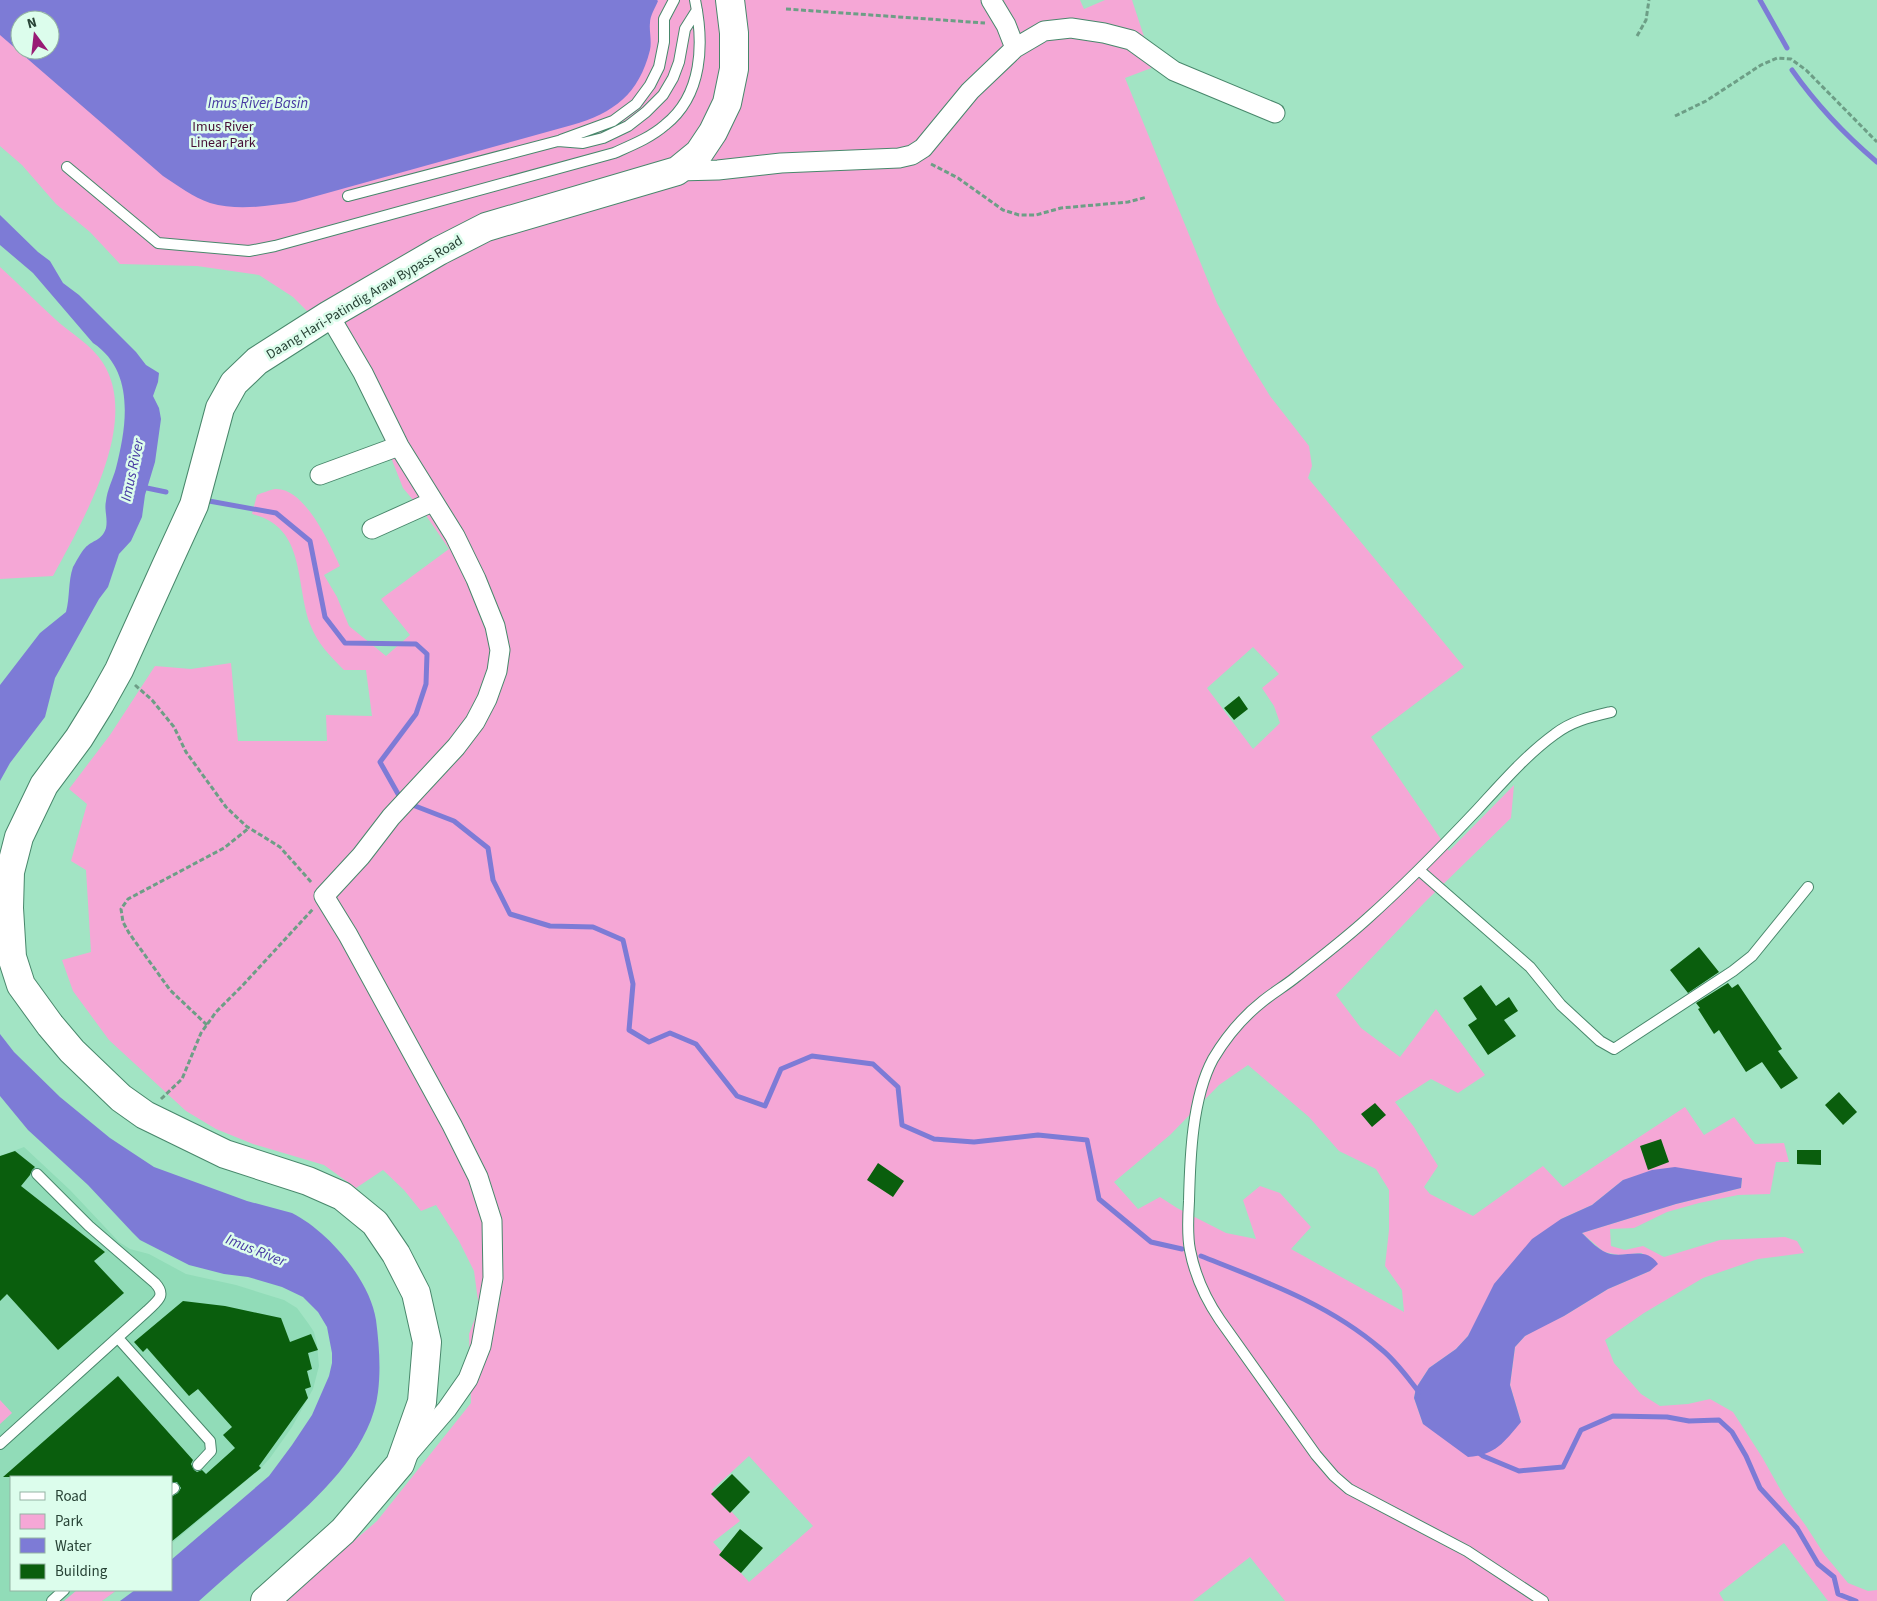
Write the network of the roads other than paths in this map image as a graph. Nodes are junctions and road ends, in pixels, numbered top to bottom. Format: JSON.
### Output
{"nodes":[{"id":1,"x":674,"y":0,"type":"edge"},
{"id":2,"x":730,"y":0,"type":"edge"},
{"id":3,"x":991,"y":0,"type":"edge"},
{"id":4,"x":696,"y":5,"type":"edge"},
{"id":5,"x":1015,"y":48,"type":"junction"},
{"id":6,"x":1275,"y":113,"type":"dead end"},
{"id":7,"x":558,"y":141,"type":"junction"},
{"id":8,"x":67,"y":167,"type":"dead end"},
{"id":9,"x":677,"y":171,"type":"junction"},
{"id":10,"x":348,"y":196,"type":"dead end"},
{"id":11,"x":329,"y":315,"type":"junction"},
{"id":12,"x":399,"y":446,"type":"junction"},
{"id":13,"x":320,"y":475,"type":"dead end"},
{"id":14,"x":432,"y":502,"type":"junction"},
{"id":15,"x":372,"y":529,"type":"dead end"},
{"id":16,"x":1611,"y":712,"type":"dead end"},
{"id":17,"x":1419,"y":870,"type":"junction"},
{"id":18,"x":1808,"y":887,"type":"dead end"},
{"id":19,"x":37,"y":1174,"type":"dead end"},
{"id":20,"x":118,"y":1338,"type":"junction"},
{"id":21,"x":0,"y":1444,"type":"edge"},
{"id":22,"x":400,"y":1464,"type":"junction"},
{"id":23,"x":198,"y":1465,"type":"dead end"},
{"id":24,"x":63,"y":1591,"type":"edge"},
{"id":25,"x":52,"y":1601,"type":"edge"},
{"id":26,"x":265,"y":1601,"type":"edge"},
{"id":27,"x":1543,"y":1601,"type":"edge"}],
"edges":[{"from":1,"to":7,"type":"lane"},
{"from":2,"to":9,"type":"main road","name":"Daang Hari-Patindig Araw Bypass Road"},
{"from":3,"to":5,"type":"street"},
{"from":4,"to":7,"type":"lane"},
{"from":4,"to":8,"type":"lane"},
{"from":5,"to":6,"type":"street"},
{"from":5,"to":9,"type":"street"},
{"from":7,"to":10,"type":"lane"},
{"from":9,"to":11,"type":"main road","name":"Daang Hari-Patindig Araw Bypass Road"},
{"from":11,"to":12,"type":"street"},
{"from":11,"to":22,"type":"main road","name":"Daang Hari-Patindig Araw Bypass Road"},
{"from":12,"to":13,"type":"street"},
{"from":12,"to":14,"type":"street"},
{"from":14,"to":15,"type":"street"},
{"from":14,"to":22,"type":"street"},
{"from":16,"to":17,"type":"lane"},
{"from":17,"to":18,"type":"lane"},
{"from":17,"to":27,"type":"lane"},
{"from":19,"to":20,"type":"lane"},
{"from":20,"to":21,"type":"lane"},
{"from":20,"to":23,"type":"lane"},
{"from":22,"to":26,"type":"main road","name":"Daang Hari-Patindig Araw Bypass Road"},
{"from":24,"to":25,"type":"lane"}]}
